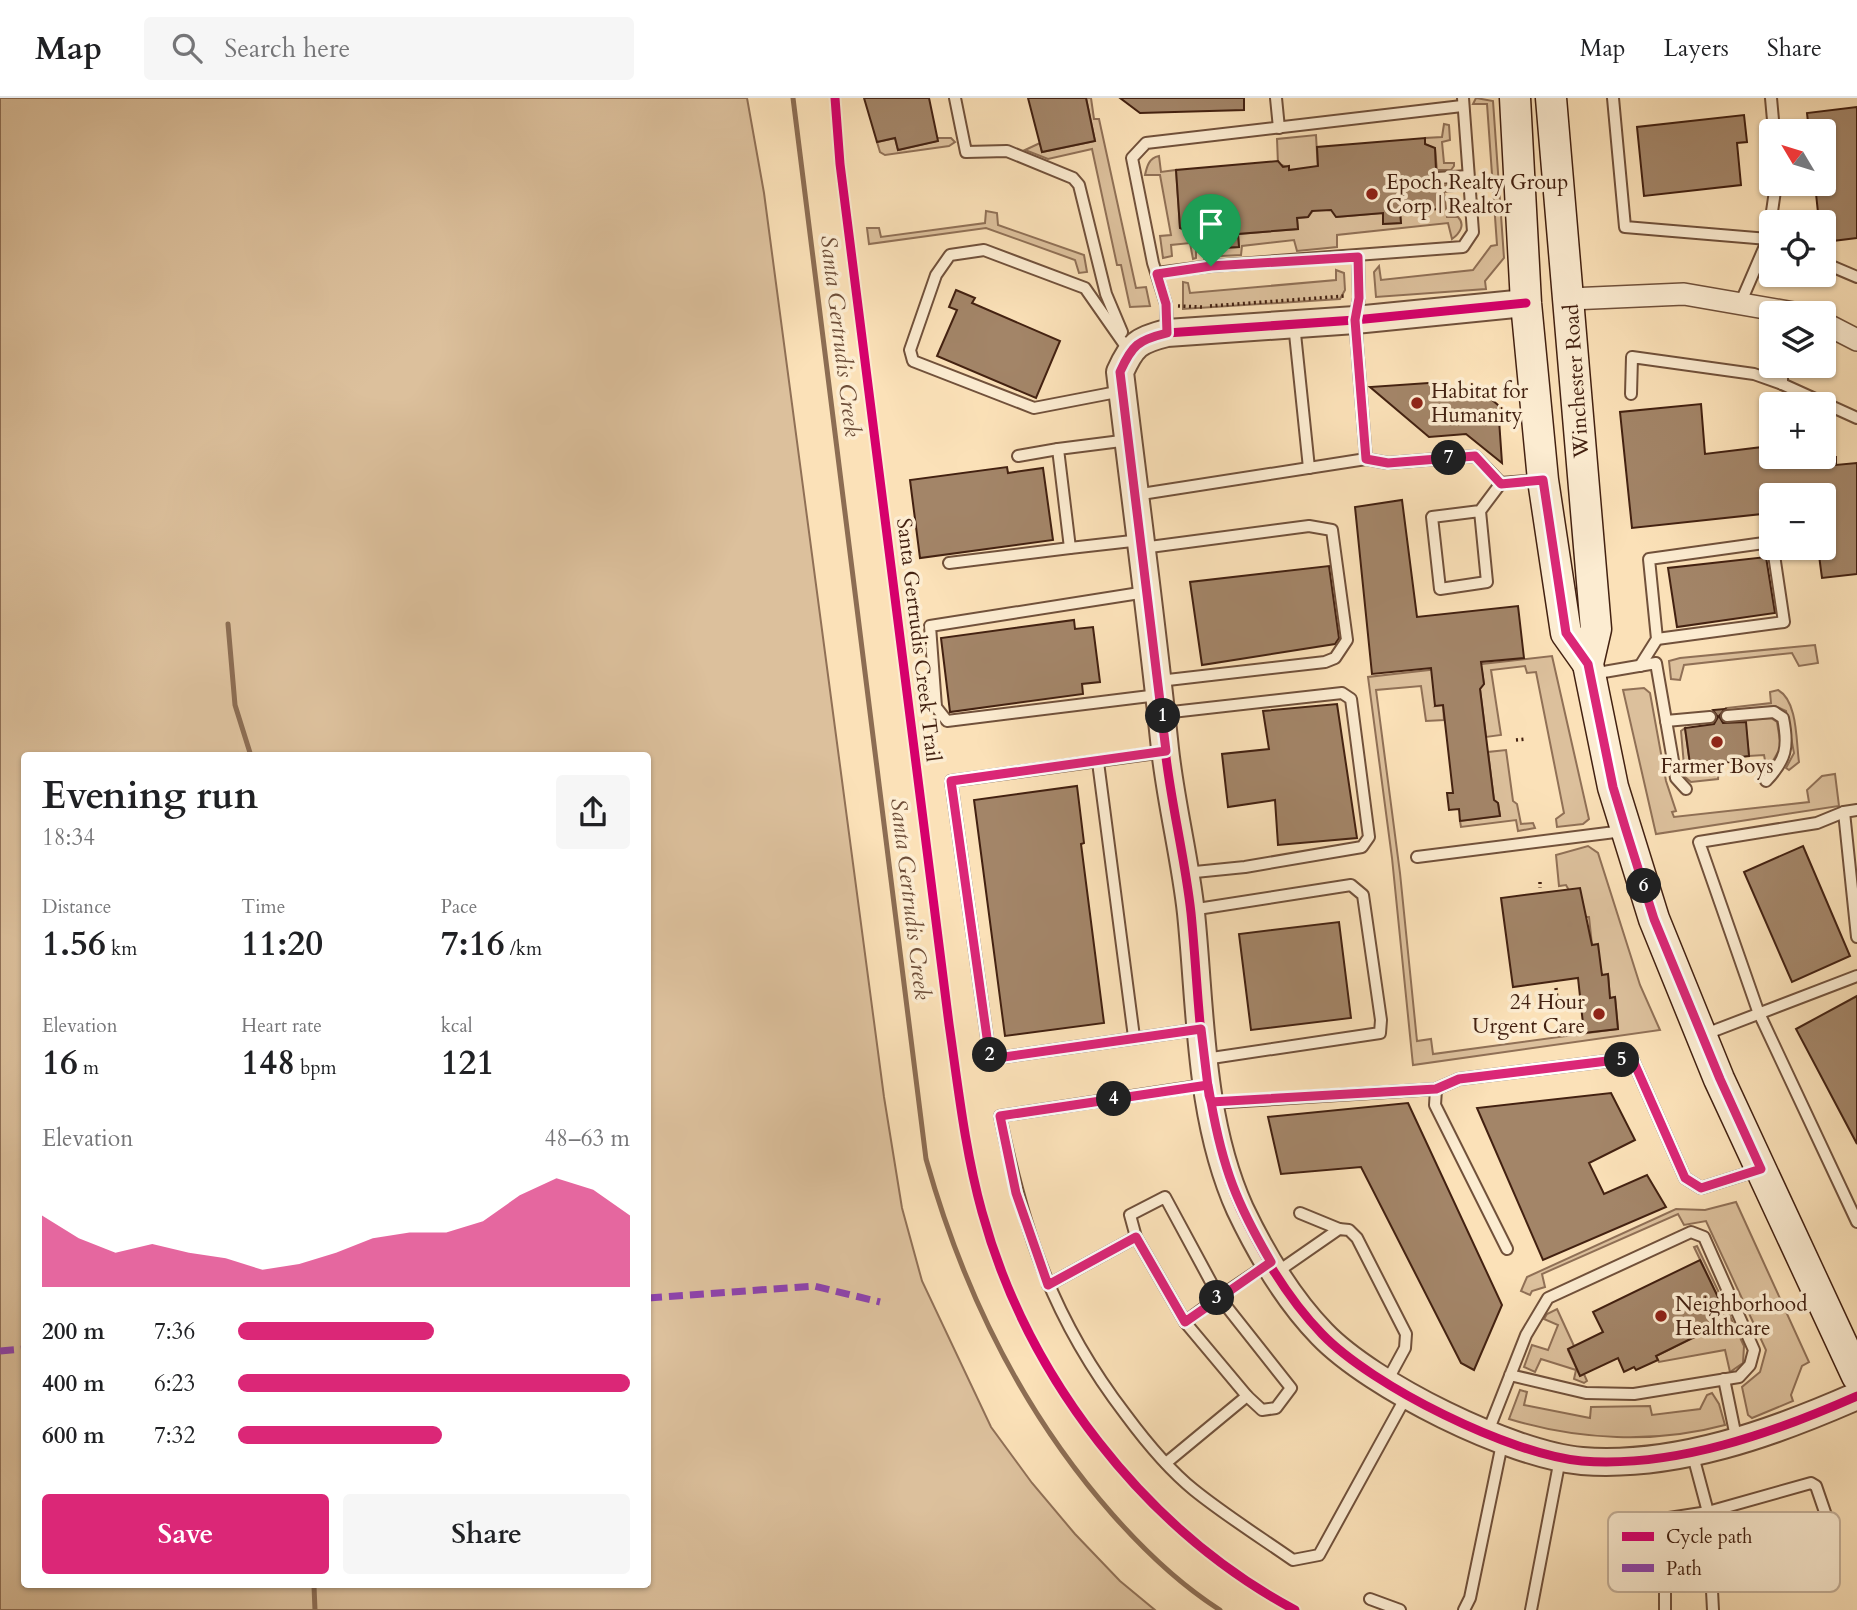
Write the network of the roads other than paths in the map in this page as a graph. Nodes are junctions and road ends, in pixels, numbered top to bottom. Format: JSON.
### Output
{"nodes":[{"id":1,"x":954,"y":98,"type":"edge"},
{"id":2,"x":1276,"y":98,"type":"edge"},
{"id":3,"x":1515,"y":98,"type":"edge"},
{"id":4,"x":1551,"y":98,"type":"edge"},
{"id":5,"x":1613,"y":98,"type":"edge"},
{"id":6,"x":1771,"y":98,"type":"edge"},
{"id":7,"x":1462,"y":102,"type":"edge"},
{"id":8,"x":1773,"y":119,"type":"edge"},
{"id":9,"x":1279,"y":128,"type":"junction"},
{"id":10,"x":1468,"y":176,"type":"junction"},
{"id":11,"x":1437,"y":178,"type":"dead end"},
{"id":12,"x":1209,"y":236,"type":"dead end"},
{"id":13,"x":1759,"y":238,"type":"edge"},
{"id":14,"x":1358,"y":257,"type":"junction"},
{"id":15,"x":1759,"y":261,"type":"edge"},
{"id":16,"x":1211,"y":266,"type":"junction"},
{"id":17,"x":1836,"y":268,"type":"edge"},
{"id":18,"x":1157,"y":274,"type":"junction"},
{"id":19,"x":1857,"y":277,"type":"edge"},
{"id":20,"x":1570,"y":299,"type":"junction"},
{"id":21,"x":1526,"y":303,"type":"junction"},
{"id":22,"x":1740,"y":304,"type":"junction"},
{"id":23,"x":1759,"y":307,"type":"edge"},
{"id":24,"x":1357,"y":308,"type":"junction"},
{"id":25,"x":1294,"y":324,"type":"junction"},
{"id":26,"x":1836,"y":329,"type":"edge"},
{"id":27,"x":1167,"y":333,"type":"junction"},
{"id":28,"x":1857,"y":340,"type":"edge"},
{"id":29,"x":1129,"y":351,"type":"junction"},
{"id":30,"x":1782,"y":378,"type":"edge"},
{"id":31,"x":1782,"y":384,"type":"junction"},
{"id":32,"x":1122,"y":391,"type":"junction"},
{"id":33,"x":1631,"y":394,"type":"dead end"},
{"id":34,"x":1857,"y":418,"type":"edge"},
{"id":35,"x":1129,"y":440,"type":"junction"},
{"id":36,"x":1058,"y":449,"type":"junction"},
{"id":37,"x":1018,"y":456,"type":"dead end"},
{"id":38,"x":1366,"y":459,"type":"junction"},
{"id":39,"x":1309,"y":468,"type":"junction"},
{"id":40,"x":1543,"y":480,"type":"junction"},
{"id":41,"x":1501,"y":484,"type":"junction"},
{"id":42,"x":1135,"y":495,"type":"junction"},
{"id":43,"x":1480,"y":512,"type":"junction"},
{"id":44,"x":1141,"y":544,"type":"junction"},
{"id":45,"x":1759,"y":544,"type":"edge"},
{"id":46,"x":1070,"y":548,"type":"junction"},
{"id":47,"x":1775,"y":560,"type":"edge"},
{"id":48,"x":949,"y":563,"type":"dead end"},
{"id":49,"x":1146,"y":592,"type":"junction"},
{"id":50,"x":1657,"y":639,"type":"junction"},
{"id":51,"x":1640,"y":666,"type":"junction"},
{"id":52,"x":1589,"y":669,"type":"junction"},
{"id":53,"x":1161,"y":696,"type":"junction"},
{"id":54,"x":1727,"y":716,"type":"dead end"},
{"id":55,"x":1710,"y":717,"type":"dead end"},
{"id":56,"x":1666,"y":721,"type":"junction"},
{"id":57,"x":1166,"y":751,"type":"junction"},
{"id":58,"x":1097,"y":762,"type":"junction"},
{"id":59,"x":1766,"y":781,"type":"dead end"},
{"id":60,"x":1686,"y":789,"type":"dead end"},
{"id":61,"x":1857,"y":810,"type":"edge"},
{"id":62,"x":1843,"y":812,"type":"junction"},
{"id":63,"x":1626,"y":830,"type":"junction"},
{"id":64,"x":1417,"y":857,"type":"dead end"},
{"id":65,"x":1185,"y":873,"type":"junction"},
{"id":66,"x":1191,"y":910,"type":"junction"},
{"id":67,"x":1857,"y":937,"type":"edge"},
{"id":68,"x":1857,"y":976,"type":"edge"},
{"id":69,"x":1758,"y":1012,"type":"junction"},
{"id":70,"x":1201,"y":1029,"type":"junction"},
{"id":71,"x":1703,"y":1035,"type":"junction"},
{"id":72,"x":1134,"y":1037,"type":"junction"},
{"id":73,"x":1208,"y":1082,"type":"junction"},
{"id":74,"x":1436,"y":1089,"type":"junction"},
{"id":75,"x":1761,"y":1169,"type":"junction"},
{"id":76,"x":1300,"y":1213,"type":"dead end"},
{"id":77,"x":1857,"y":1222,"type":"edge"},
{"id":78,"x":1339,"y":1229,"type":"junction"},
{"id":79,"x":1136,"y":1237,"type":"junction"},
{"id":80,"x":1507,"y":1248,"type":"dead end"},
{"id":81,"x":1274,"y":1267,"type":"junction"},
{"id":82,"x":1048,"y":1285,"type":"junction"},
{"id":83,"x":1219,"y":1297,"type":"junction"},
{"id":84,"x":1185,"y":1322,"type":"junction"},
{"id":85,"x":1510,"y":1375,"type":"junction"},
{"id":86,"x":1857,"y":1376,"type":"edge"},
{"id":87,"x":1724,"y":1379,"type":"junction"},
{"id":88,"x":1396,"y":1389,"type":"junction"},
{"id":89,"x":1247,"y":1396,"type":"junction"},
{"id":90,"x":1857,"y":1396,"type":"edge"},
{"id":91,"x":1495,"y":1436,"type":"junction"},
{"id":92,"x":1737,"y":1443,"type":"junction"},
{"id":93,"x":1692,"y":1451,"type":"junction"},
{"id":94,"x":1560,"y":1456,"type":"junction"},
{"id":95,"x":1166,"y":1463,"type":"junction"},
{"id":96,"x":1708,"y":1512,"type":"joint"},
{"id":97,"x":1825,"y":1512,"type":"edge"},
{"id":98,"x":1665,"y":1592,"type":"edge"},
{"id":99,"x":1713,"y":1592,"type":"edge"},
{"id":100,"x":1370,"y":1599,"type":"dead end"},
{"id":101,"x":1400,"y":1610,"type":"edge"},
{"id":102,"x":1464,"y":1610,"type":"edge"},
{"id":103,"x":1531,"y":1610,"type":"edge"},
{"id":104,"x":1665,"y":1610,"type":"edge"},
{"id":105,"x":1713,"y":1610,"type":"edge"}],
"edges":[{"from":1,"to":29,"type":"lane"},
{"from":2,"to":9,"type":"lane"},
{"from":3,"to":21,"type":"main road","name":"Winchester Road"},
{"from":4,"to":20,"type":"main road","name":"Winchester Road"},
{"from":5,"to":13,"type":"lane"},
{"from":6,"to":8,"type":"lane"},
{"from":7,"to":9,"type":"lane"},
{"from":7,"to":10,"type":"lane"},
{"from":9,"to":18,"type":"lane"},
{"from":10,"to":11,"type":"lane"},
{"from":10,"to":14,"type":"lane"},
{"from":12,"to":16,"type":"lane"},
{"from":14,"to":16,"type":"lane"},
{"from":14,"to":24,"type":"lane"},
{"from":15,"to":22,"type":"lane"},
{"from":16,"to":18,"type":"lane"},
{"from":17,"to":19,"type":"lane"},
{"from":18,"to":27,"type":"lane"},
{"from":20,"to":22,"type":"street"},
{"from":20,"to":52,"type":"main road","name":"Winchester Road"},
{"from":21,"to":24,"type":"street"},
{"from":21,"to":40,"type":"main road","name":"Winchester Road"},
{"from":22,"to":23,"type":"street"},
{"from":24,"to":25,"type":"street"},
{"from":24,"to":38,"type":"lane"},
{"from":25,"to":27,"type":"street"},
{"from":25,"to":39,"type":"lane"},
{"from":26,"to":28,"type":"street"},
{"from":27,"to":29,"type":"street"},
{"from":29,"to":32,"type":"street"},
{"from":29,"to":32,"type":"lane"},
{"from":30,"to":31,"type":"lane"},
{"from":31,"to":33,"type":"lane"},
{"from":31,"to":34,"type":"lane"},
{"from":32,"to":35,"type":"street"},
{"from":35,"to":36,"type":"lane"},
{"from":35,"to":42,"type":"street"},
{"from":36,"to":37,"type":"lane"},
{"from":36,"to":46,"type":"lane"},
{"from":38,"to":39,"type":"lane"},
{"from":38,"to":41,"type":"lane"},
{"from":39,"to":42,"type":"lane"},
{"from":40,"to":41,"type":"lane"},
{"from":40,"to":52,"type":"main road","name":"Winchester Road"},
{"from":41,"to":43,"type":"lane"},
{"from":42,"to":44,"type":"street"},
{"from":43,"to":43,"type":"lane"},
{"from":44,"to":46,"type":"lane"},
{"from":44,"to":49,"type":"street"},
{"from":44,"to":53,"type":"lane"},
{"from":45,"to":50,"type":"lane"},
{"from":46,"to":48,"type":"lane"},
{"from":47,"to":50,"type":"lane"},
{"from":49,"to":53,"type":"street"},
{"from":49,"to":53,"type":"lane"},
{"from":50,"to":51,"type":"lane"},
{"from":51,"to":52,"type":"lane"},
{"from":51,"to":56,"type":"lane"},
{"from":52,"to":63,"type":"main road","name":"Winchester Road"},
{"from":53,"to":57,"type":"street"},
{"from":53,"to":65,"type":"lane"},
{"from":54,"to":59,"type":"lane"},
{"from":55,"to":56,"type":"lane"},
{"from":56,"to":60,"type":"lane"},
{"from":57,"to":58,"type":"lane"},
{"from":57,"to":65,"type":"street"},
{"from":58,"to":72,"type":"lane"},
{"from":58,"to":72,"type":"lane"},
{"from":61,"to":62,"type":"lane"},
{"from":62,"to":67,"type":"lane"},
{"from":62,"to":69,"type":"lane"},
{"from":63,"to":64,"type":"lane"},
{"from":63,"to":71,"type":"main road","name":"Winchester Road"},
{"from":65,"to":66,"type":"street"},
{"from":66,"to":70,"type":"street"},
{"from":66,"to":73,"type":"lane"},
{"from":68,"to":69,"type":"lane"},
{"from":69,"to":71,"type":"lane"},
{"from":69,"to":77,"type":"lane"},
{"from":70,"to":72,"type":"lane"},
{"from":70,"to":73,"type":"street"},
{"from":71,"to":75,"type":"main road","name":"Winchester Road"},
{"from":73,"to":74,"type":"lane"},
{"from":73,"to":81,"type":"street"},
{"from":73,"to":82,"type":"lane"},
{"from":74,"to":75,"type":"lane"},
{"from":74,"to":80,"type":"lane"},
{"from":75,"to":86,"type":"main road","name":"Winchester Road"},
{"from":76,"to":78,"type":"lane"},
{"from":78,"to":81,"type":"lane"},
{"from":78,"to":88,"type":"lane"},
{"from":79,"to":82,"type":"lane"},
{"from":79,"to":83,"type":"lane"},
{"from":79,"to":84,"type":"lane"},
{"from":81,"to":83,"type":"lane"},
{"from":81,"to":88,"type":"street"},
{"from":82,"to":95,"type":"lane"},
{"from":83,"to":84,"type":"lane"},
{"from":83,"to":89,"type":"lane"},
{"from":84,"to":89,"type":"lane"},
{"from":85,"to":87,"type":"lane"},
{"from":85,"to":87,"type":"lane"},
{"from":85,"to":91,"type":"lane"},
{"from":87,"to":92,"type":"lane"},
{"from":88,"to":91,"type":"street"},
{"from":88,"to":95,"type":"lane"},
{"from":89,"to":95,"type":"lane"},
{"from":90,"to":92,"type":"street"},
{"from":91,"to":94,"type":"street"},
{"from":91,"to":102,"type":"lane"},
{"from":92,"to":93,"type":"street"},
{"from":93,"to":94,"type":"street"},
{"from":93,"to":96,"type":"lane"},
{"from":94,"to":103,"type":"lane"},
{"from":96,"to":97,"type":"lane"},
{"from":98,"to":104,"type":"lane"},
{"from":99,"to":105,"type":"lane"},
{"from":100,"to":101,"type":"lane"}]}
